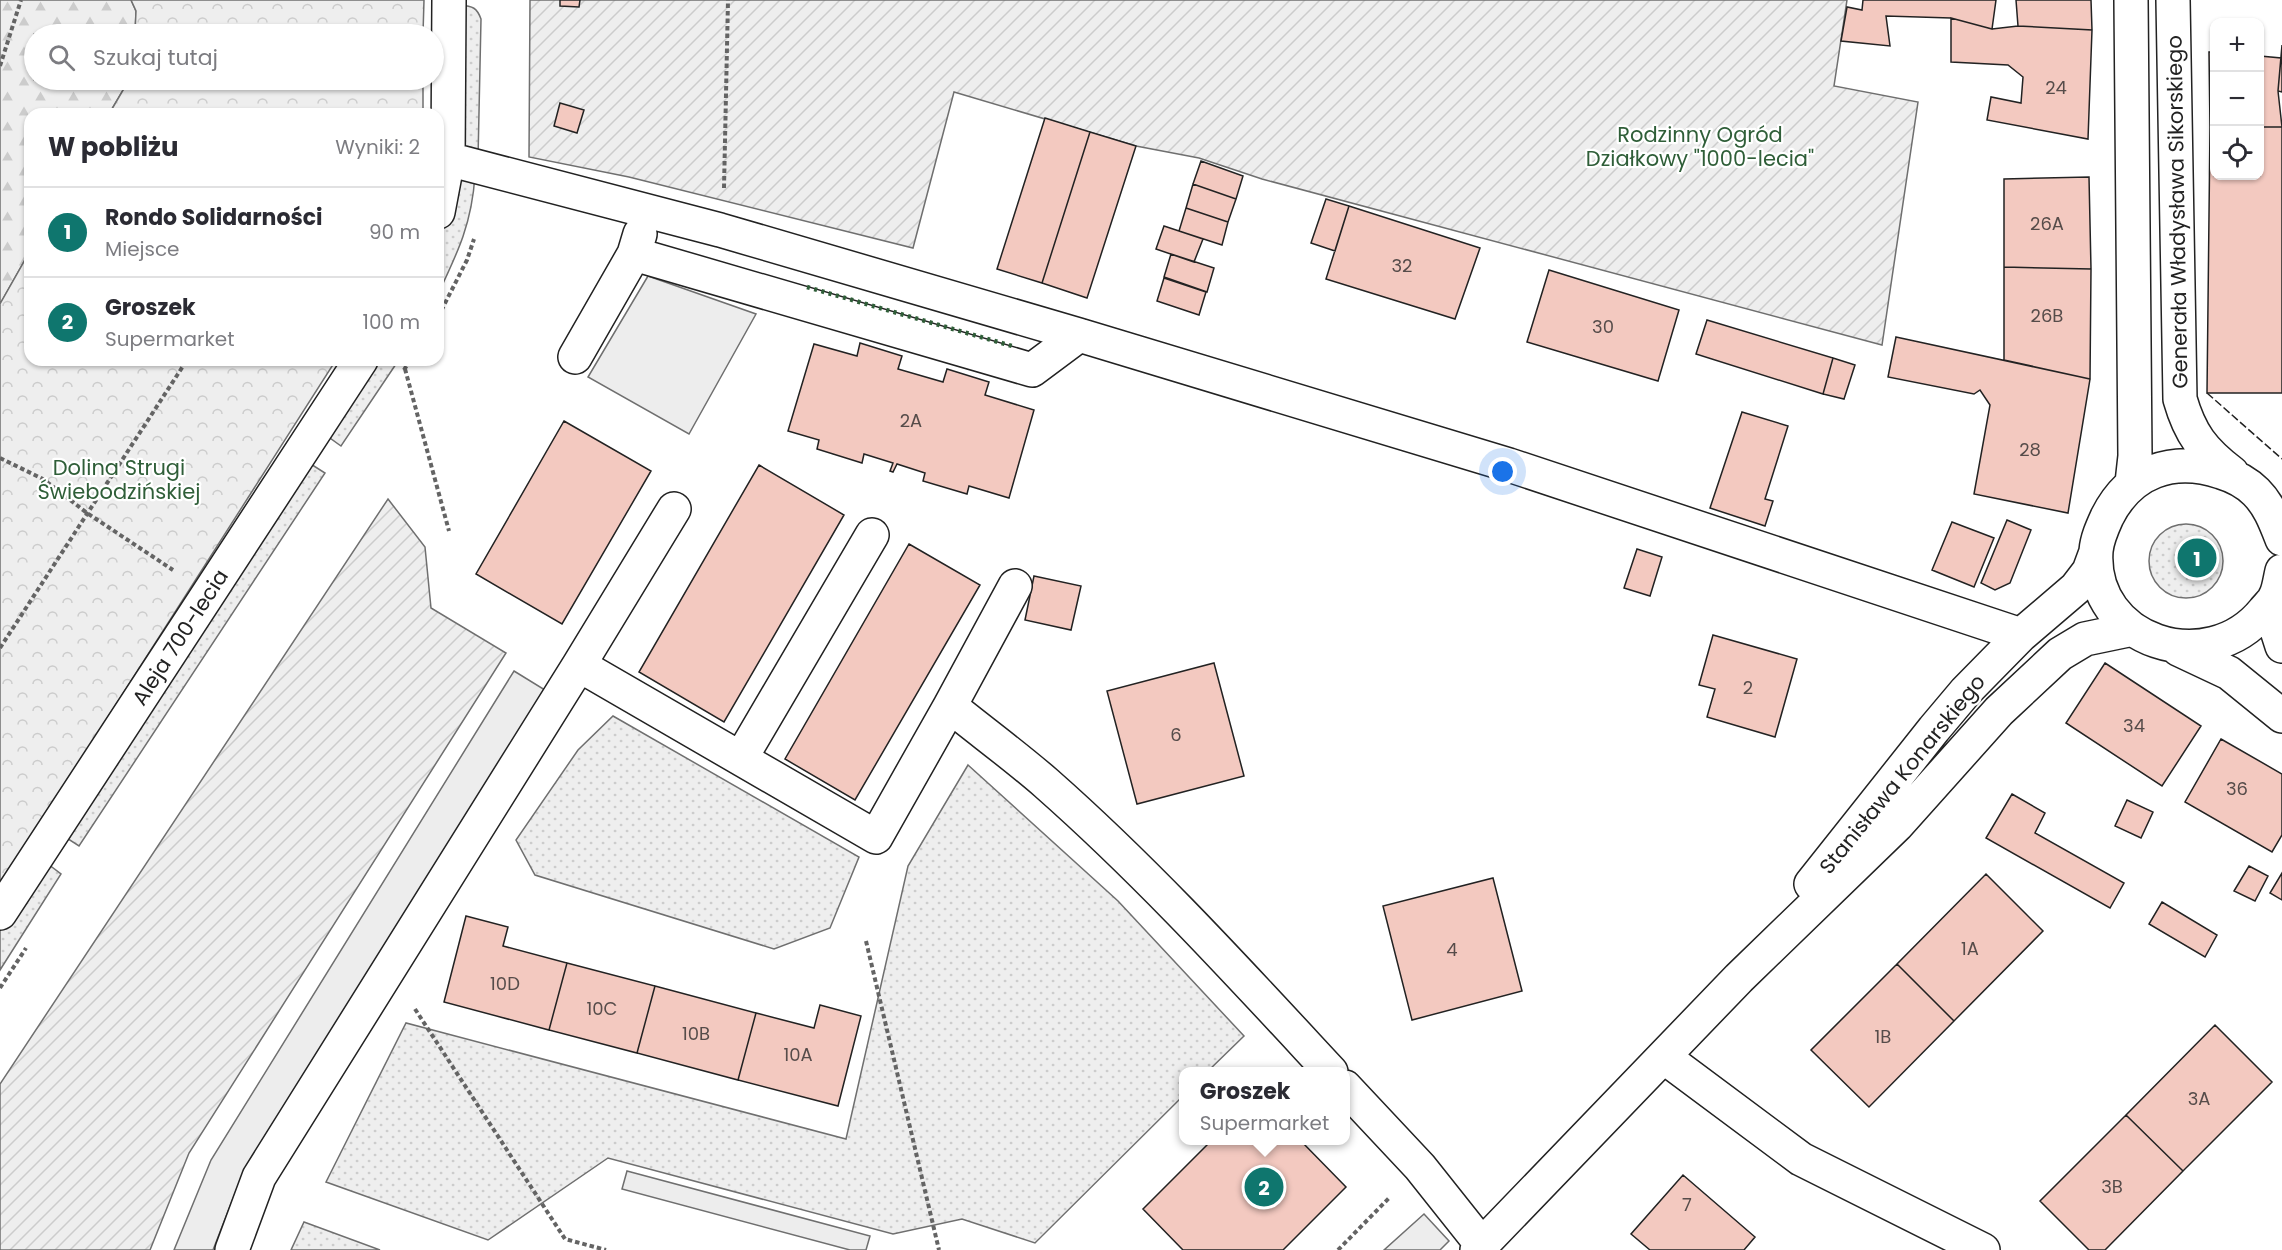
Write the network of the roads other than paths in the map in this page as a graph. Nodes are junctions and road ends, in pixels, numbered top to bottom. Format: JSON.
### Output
{"nodes":[{"id":1,"x":449,"y":0,"type":"edge"},
{"id":2,"x":2131,"y":0,"type":"edge"},
{"id":3,"x":2173,"y":0,"type":"edge"},
{"id":4,"x":448,"y":159,"type":"junction"},
{"id":5,"x":444,"y":187,"type":"edge"},
{"id":6,"x":646,"y":212,"type":"junction"},
{"id":7,"x":634,"y":254,"type":"junction"},
{"id":8,"x":1079,"y":335,"type":"junction"},
{"id":9,"x":575,"y":357,"type":"dead end"},
{"id":10,"x":357,"y":366,"type":"edge"},
{"id":11,"x":2236,"y":476,"type":"junction"},
{"id":12,"x":2132,"y":483,"type":"junction"},
{"id":13,"x":674,"y":508,"type":"dead end"},
{"id":14,"x":872,"y":535,"type":"dead end"},
{"id":15,"x":2282,"y":539,"type":"edge"},
{"id":16,"x":2096,"y":552,"type":"junction"},
{"id":17,"x":2279,"y":584,"type":"edge"},
{"id":18,"x":1015,"y":586,"type":"dead end"},
{"id":19,"x":2133,"y":629,"type":"junction"},
{"id":20,"x":2021,"y":635,"type":"junction"},
{"id":21,"x":2282,"y":646,"type":"edge"},
{"id":22,"x":2174,"y":647,"type":"junction"},
{"id":23,"x":579,"y":665,"type":"junction"},
{"id":24,"x":950,"y":706,"type":"junction"},
{"id":25,"x":2282,"y":716,"type":"edge"},
{"id":26,"x":741,"y":758,"type":"junction"},
{"id":27,"x":0,"y":913,"type":"edge"},
{"id":28,"x":1738,"y":978,"type":"junction"},
{"id":29,"x":1664,"y":1057,"type":"junction"},
{"id":30,"x":1327,"y":1067,"type":"edge"},
{"id":31,"x":1350,"y":1092,"type":"edge"},
{"id":32,"x":1479,"y":1247,"type":"edge"},
{"id":33,"x":232,"y":1250,"type":"edge"},
{"id":34,"x":1983,"y":1250,"type":"edge"}],
"edges":[{"from":1,"to":4,"type":"street"},
{"from":2,"to":12,"type":"street","name":"Generała Władysława Sikorskiego"},
{"from":3,"to":11,"type":"street","name":"Generała Władysława Sikorskiego"},
{"from":4,"to":5,"type":"street"},
{"from":4,"to":6,"type":"street"},
{"from":6,"to":7,"type":"street"},
{"from":6,"to":8,"type":"street"},
{"from":7,"to":8,"type":"street"},
{"from":7,"to":9,"type":"street"},
{"from":8,"to":20,"type":"street"},
{"from":10,"to":27,"type":"street","name":"Aleja 700-lecia"},
{"from":11,"to":12,"type":"street"},
{"from":11,"to":15,"type":"street","name":"Generała Władysława Sikorskiego"},
{"from":12,"to":16,"type":"street"},
{"from":13,"to":23,"type":"street"},
{"from":14,"to":26,"type":"street"},
{"from":16,"to":19,"type":"street"},
{"from":16,"to":20,"type":"street","name":"Stanisława Konarskiego"},
{"from":17,"to":21,"type":"street"},
{"from":17,"to":22,"type":"street"},
{"from":18,"to":24,"type":"street"},
{"from":19,"to":22,"type":"street"},
{"from":19,"to":28,"type":"street","name":"Stanisława Konarskiego"},
{"from":20,"to":28,"type":"street","name":"Stanisława Konarskiego"},
{"from":22,"to":25,"type":"street"},
{"from":23,"to":26,"type":"street"},
{"from":23,"to":33,"type":"street"},
{"from":24,"to":26,"type":"street"},
{"from":24,"to":30,"type":"street"},
{"from":28,"to":29,"type":"street","name":"Stanisława Konarskiego"},
{"from":29,"to":32,"type":"street","name":"Stanisława Konarskiego"},
{"from":29,"to":34,"type":"street"},
{"from":31,"to":32,"type":"street"}]}
